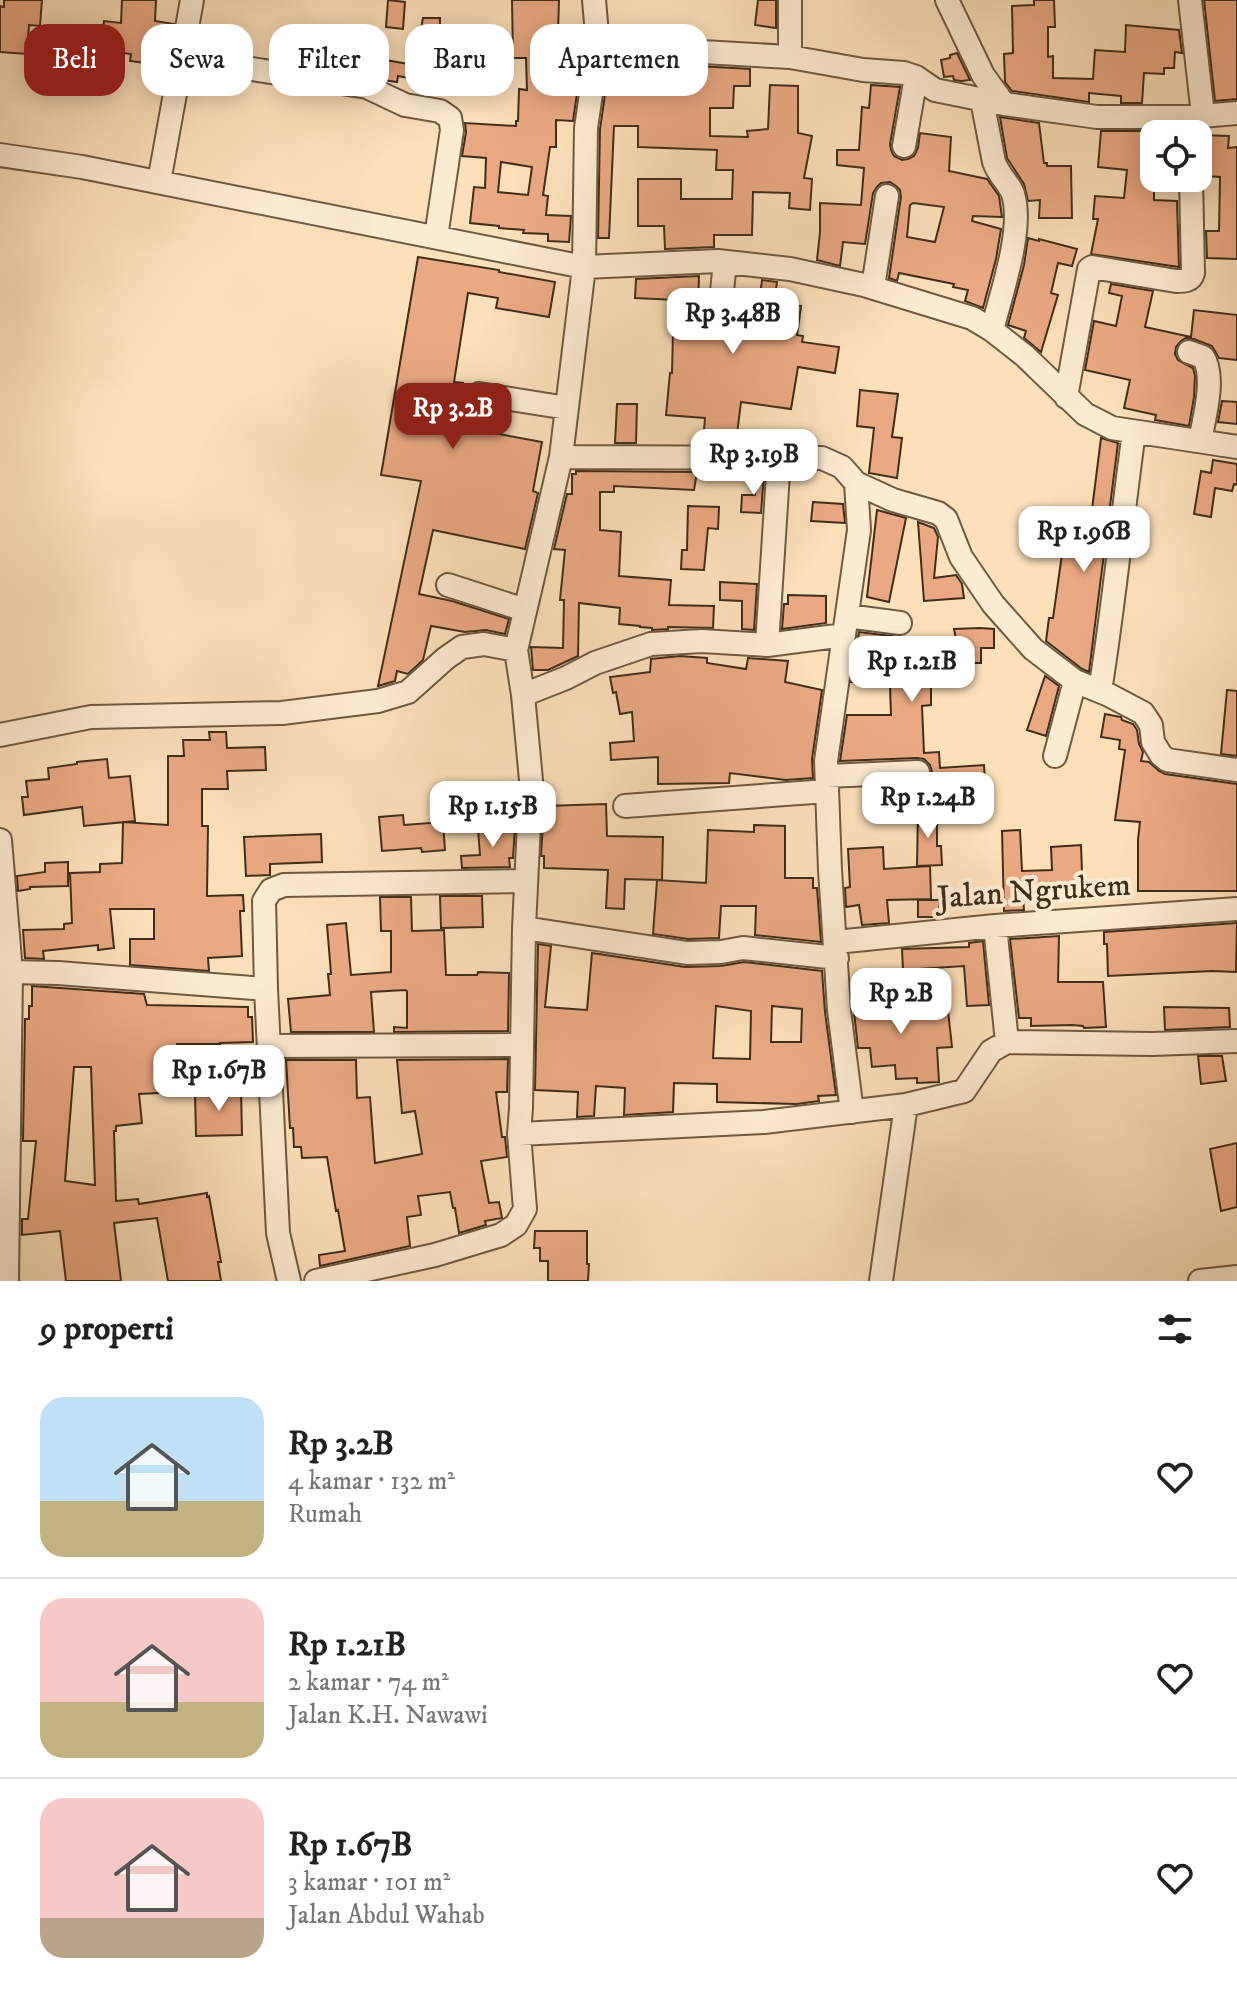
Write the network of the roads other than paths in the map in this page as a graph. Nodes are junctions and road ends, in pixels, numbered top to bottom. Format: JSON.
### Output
{"nodes":[{"id":1,"x":192,"y":0,"type":"edge"},
{"id":2,"x":594,"y":0,"type":"edge"},
{"id":3,"x":790,"y":0,"type":"edge"},
{"id":4,"x":947,"y":0,"type":"edge"},
{"id":5,"x":1190,"y":0,"type":"edge"},
{"id":6,"x":187,"y":24,"type":"edge"},
{"id":7,"x":596,"y":24,"type":"edge"},
{"id":8,"x":708,"y":52,"type":"edge"},
{"id":9,"x":790,"y":57,"type":"junction"},
{"id":10,"x":253,"y":69,"type":"edge"},
{"id":11,"x":916,"y":77,"type":"junction"},
{"id":12,"x":174,"y":96,"type":"edge"},
{"id":13,"x":591,"y":96,"type":"edge"},
{"id":14,"x":993,"y":102,"type":"junction"},
{"id":15,"x":1237,"y":113,"type":"edge"},
{"id":16,"x":1156,"y":120,"type":"edge"},
{"id":17,"x":1195,"y":120,"type":"edge"},
{"id":18,"x":1204,"y":120,"type":"edge"},
{"id":19,"x":904,"y":146,"type":"dead end"},
{"id":20,"x":0,"y":155,"type":"edge"},
{"id":21,"x":159,"y":182,"type":"junction"},
{"id":22,"x":1191,"y":192,"type":"edge"},
{"id":23,"x":887,"y":196,"type":"dead end"},
{"id":24,"x":436,"y":237,"type":"junction"},
{"id":25,"x":725,"y":262,"type":"junction"},
{"id":26,"x":584,"y":267,"type":"junction"},
{"id":27,"x":873,"y":287,"type":"junction"},
{"id":28,"x":720,"y":311,"type":"dead end"},
{"id":29,"x":992,"y":330,"type":"junction"},
{"id":30,"x":1189,"y":352,"type":"dead end"},
{"id":31,"x":479,"y":394,"type":"dead end"},
{"id":32,"x":1066,"y":397,"type":"junction"},
{"id":33,"x":567,"y":408,"type":"junction"},
{"id":34,"x":1134,"y":432,"type":"junction"},
{"id":35,"x":1200,"y":441,"type":"junction"},
{"id":36,"x":1237,"y":447,"type":"edge"},
{"id":37,"x":561,"y":457,"type":"junction"},
{"id":38,"x":779,"y":458,"type":"junction"},
{"id":39,"x":856,"y":483,"type":"junction"},
{"id":40,"x":448,"y":585,"type":"dead end"},
{"id":41,"x":525,"y":610,"type":"junction"},
{"id":42,"x":900,"y":623,"type":"dead end"},
{"id":43,"x":845,"y":626,"type":"junction"},
{"id":44,"x":767,"y":645,"type":"junction"},
{"id":45,"x":516,"y":650,"type":"junction"},
{"id":46,"x":1075,"y":681,"type":"junction"},
{"id":47,"x":1100,"y":691,"type":"junction"},
{"id":48,"x":523,"y":695,"type":"junction"},
{"id":49,"x":0,"y":735,"type":"edge"},
{"id":50,"x":1055,"y":756,"type":"dead end"},
{"id":51,"x":1237,"y":770,"type":"edge"},
{"id":52,"x":918,"y":772,"type":"dead end"},
{"id":53,"x":827,"y":783,"type":"junction"},
{"id":54,"x":625,"y":806,"type":"dead end"},
{"id":55,"x":0,"y":840,"type":"edge"},
{"id":56,"x":526,"y":881,"type":"junction"},
{"id":57,"x":1237,"y":909,"type":"edge"},
{"id":58,"x":995,"y":926,"type":"junction"},
{"id":59,"x":524,"y":928,"type":"junction"},
{"id":60,"x":836,"y":950,"type":"junction"},
{"id":61,"x":5,"y":970,"type":"edge"},
{"id":62,"x":266,"y":989,"type":"junction"},
{"id":63,"x":1237,"y":1041,"type":"edge"},
{"id":64,"x":1007,"y":1042,"type":"junction"},
{"id":65,"x":522,"y":1045,"type":"junction"},
{"id":66,"x":270,"y":1046,"type":"junction"},
{"id":67,"x":5,"y":1101,"type":"edge"},
{"id":68,"x":906,"y":1105,"type":"junction"},
{"id":69,"x":852,"y":1112,"type":"junction"},
{"id":70,"x":5,"y":1126,"type":"edge"},
{"id":71,"x":519,"y":1134,"type":"junction"},
{"id":72,"x":1237,"y":1277,"type":"edge"},
{"id":73,"x":7,"y":1281,"type":"edge"},
{"id":74,"x":289,"y":1281,"type":"edge"},
{"id":75,"x":316,"y":1281,"type":"edge"},
{"id":76,"x":881,"y":1281,"type":"edge"},
{"id":77,"x":1200,"y":1281,"type":"edge"}],
"edges":[{"from":1,"to":6,"type":"street"},
{"from":2,"to":7,"type":"street"},
{"from":3,"to":9,"type":"street"},
{"from":4,"to":14,"type":"street"},
{"from":5,"to":17,"type":"street"},
{"from":8,"to":9,"type":"street"},
{"from":9,"to":11,"type":"street"},
{"from":10,"to":24,"type":"street"},
{"from":11,"to":14,"type":"street"},
{"from":11,"to":19,"type":"street"},
{"from":12,"to":21,"type":"street"},
{"from":13,"to":26,"type":"street"},
{"from":14,"to":16,"type":"street"},
{"from":14,"to":29,"type":"street"},
{"from":15,"to":18,"type":"street"},
{"from":20,"to":21,"type":"street"},
{"from":21,"to":24,"type":"street"},
{"from":22,"to":32,"type":"street"},
{"from":23,"to":27,"type":"street"},
{"from":24,"to":26,"type":"street"},
{"from":25,"to":26,"type":"street"},
{"from":25,"to":27,"type":"street"},
{"from":25,"to":28,"type":"street"},
{"from":26,"to":33,"type":"street"},
{"from":27,"to":29,"type":"street"},
{"from":29,"to":32,"type":"street"},
{"from":30,"to":35,"type":"street"},
{"from":31,"to":33,"type":"street"},
{"from":32,"to":34,"type":"street"},
{"from":33,"to":37,"type":"street"},
{"from":34,"to":35,"type":"street"},
{"from":34,"to":47,"type":"street"},
{"from":35,"to":36,"type":"street"},
{"from":37,"to":38,"type":"street"},
{"from":37,"to":41,"type":"street"},
{"from":38,"to":39,"type":"street"},
{"from":38,"to":44,"type":"street"},
{"from":39,"to":43,"type":"street"},
{"from":39,"to":46,"type":"street"},
{"from":40,"to":41,"type":"street"},
{"from":41,"to":45,"type":"street"},
{"from":42,"to":43,"type":"street"},
{"from":43,"to":44,"type":"street"},
{"from":43,"to":53,"type":"street"},
{"from":44,"to":48,"type":"street"},
{"from":45,"to":48,"type":"street"},
{"from":45,"to":49,"type":"street"},
{"from":46,"to":47,"type":"street"},
{"from":46,"to":50,"type":"street"},
{"from":47,"to":51,"type":"street"},
{"from":48,"to":56,"type":"street"},
{"from":52,"to":53,"type":"street"},
{"from":53,"to":54,"type":"street"},
{"from":53,"to":60,"type":"street"},
{"from":55,"to":61,"type":"street"},
{"from":56,"to":59,"type":"street"},
{"from":56,"to":62,"type":"street"},
{"from":57,"to":58,"type":"street","name":"Jalan Ngrukem"},
{"from":58,"to":60,"type":"street","name":"Jalan Ngrukem"},
{"from":58,"to":64,"type":"street"},
{"from":59,"to":60,"type":"street","name":"Jalan Ngrukem"},
{"from":59,"to":65,"type":"street"},
{"from":60,"to":69,"type":"street"},
{"from":61,"to":62,"type":"street"},
{"from":61,"to":67,"type":"street"},
{"from":62,"to":66,"type":"street"},
{"from":63,"to":64,"type":"street"},
{"from":64,"to":68,"type":"street"},
{"from":65,"to":66,"type":"street"},
{"from":65,"to":71,"type":"street"},
{"from":66,"to":74,"type":"street"},
{"from":67,"to":70,"type":"street"},
{"from":68,"to":69,"type":"street"},
{"from":68,"to":76,"type":"street"},
{"from":69,"to":71,"type":"street"},
{"from":70,"to":73,"type":"street"},
{"from":71,"to":75,"type":"street"},
{"from":72,"to":77,"type":"street"}]}
